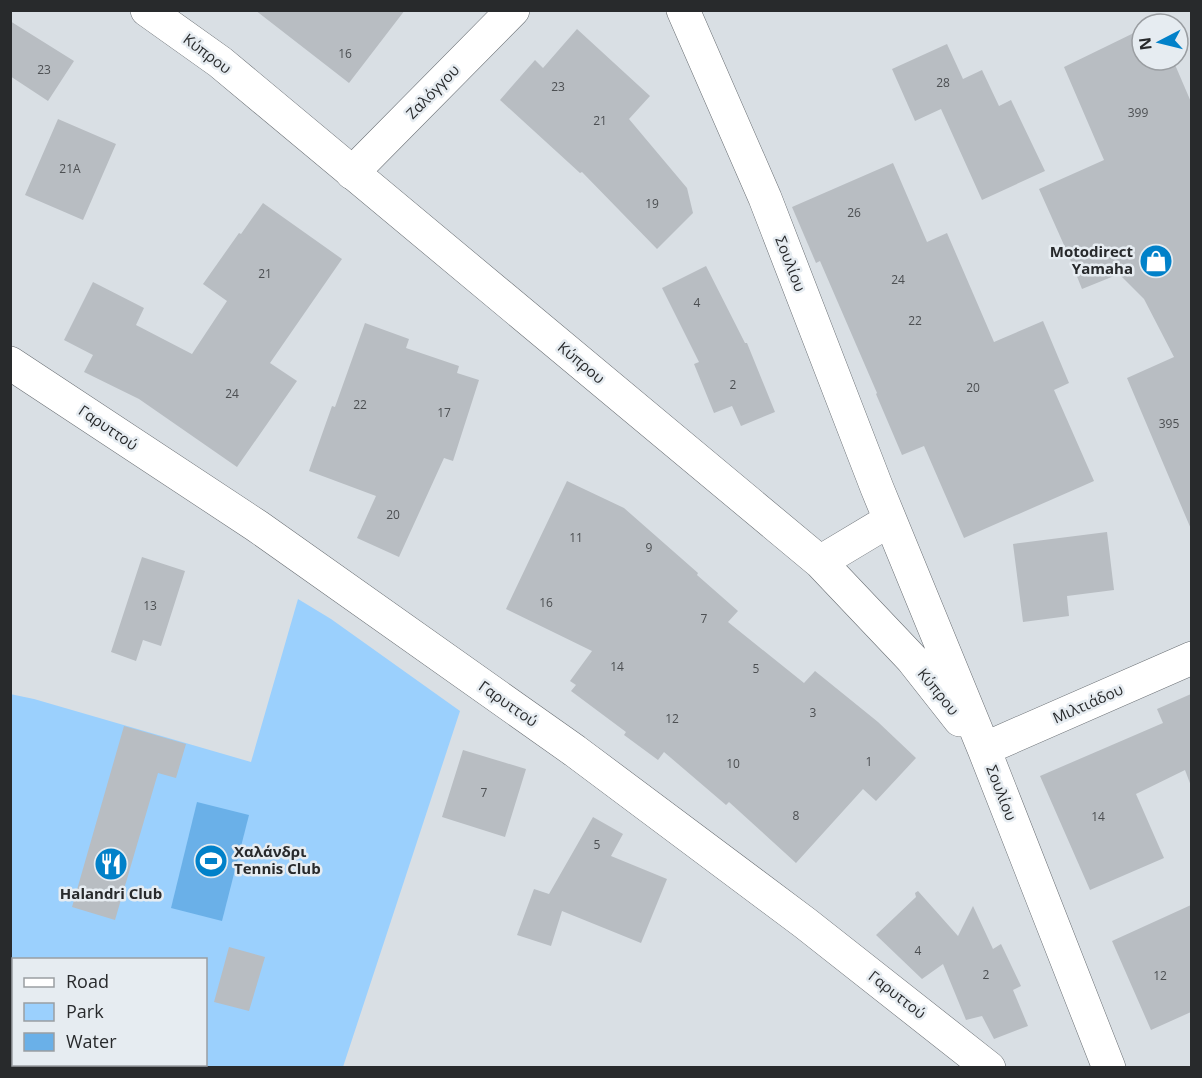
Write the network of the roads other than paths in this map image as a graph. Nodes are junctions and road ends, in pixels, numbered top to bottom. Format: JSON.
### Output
{"nodes":[{"id":1,"x":147,"y":10,"type":"edge"},
{"id":2,"x":513,"y":10,"type":"edge"},
{"id":3,"x":683,"y":10,"type":"edge"},
{"id":4,"x":352,"y":173,"type":"junction"},
{"id":5,"x":10,"y":363,"type":"edge"},
{"id":6,"x":890,"y":520,"type":"junction"},
{"id":7,"x":820,"y":562,"type":"junction"},
{"id":8,"x":1191,"y":658,"type":"edge"},
{"id":9,"x":984,"y":749,"type":"junction"},
{"id":10,"x":989,"y":1068,"type":"edge"},
{"id":11,"x":1109,"y":1068,"type":"edge"}],
"edges":[{"from":1,"to":4,"type":"street","name":"Κύπρου"},
{"from":2,"to":4,"type":"street","name":"Ζαλόγγου"},
{"from":3,"to":6,"type":"street","name":"Σουλίου"},
{"from":4,"to":7,"type":"street","name":"Κύπρου"},
{"from":5,"to":10,"type":"street","name":"Γαρυττού"},
{"from":6,"to":7,"type":"street"},
{"from":6,"to":9,"type":"street","name":"Σουλίου"},
{"from":7,"to":9,"type":"street","name":"Κύπρου"},
{"from":8,"to":9,"type":"street","name":"Μιλτιάδου"},
{"from":9,"to":11,"type":"street","name":"Σουλίου"}]}
